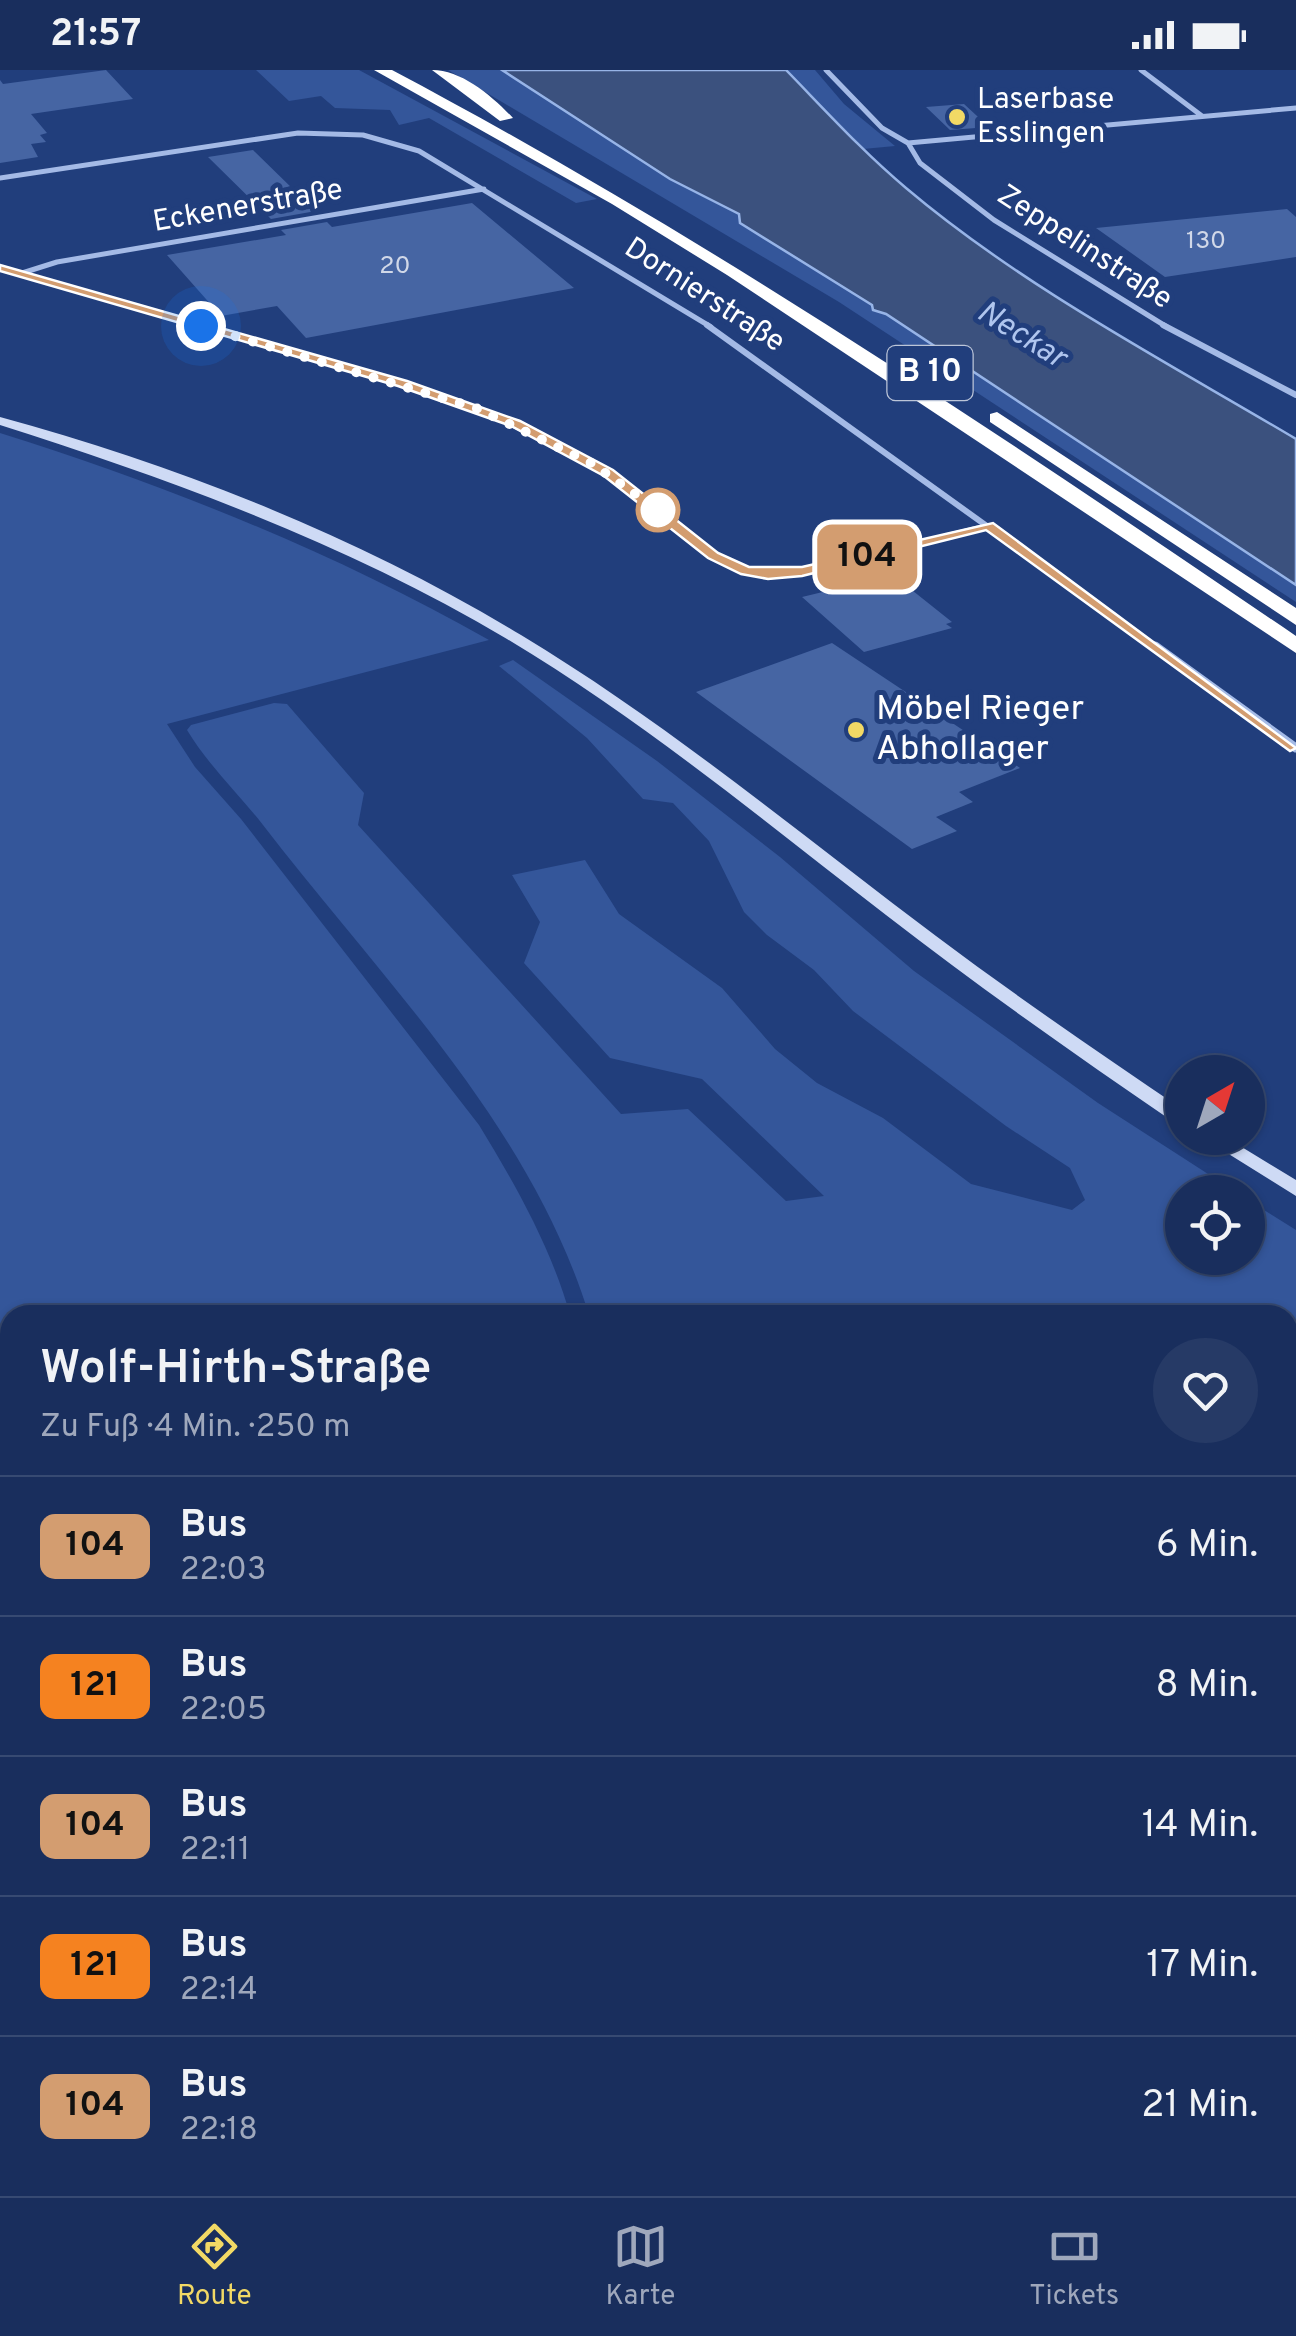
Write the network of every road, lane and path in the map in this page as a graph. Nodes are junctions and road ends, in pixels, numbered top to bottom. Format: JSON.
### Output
{"nodes":[{"id":1,"x":380,"y":70,"type":"edge"},
{"id":2,"x":410,"y":70,"type":"edge"},
{"id":3,"x":439,"y":70,"type":"edge"},
{"id":4,"x":826,"y":70,"type":"edge"},
{"id":5,"x":1142,"y":70,"type":"edge"},
{"id":6,"x":1296,"y":108,"type":"edge"},
{"id":7,"x":1202,"y":117,"type":"junction"},
{"id":8,"x":505,"y":118,"type":"junction"},
{"id":9,"x":908,"y":143,"type":"junction"},
{"id":10,"x":0,"y":178,"type":"edge"},
{"id":11,"x":485,"y":189,"type":"junction"},
{"id":12,"x":0,"y":268,"type":"edge"},
{"id":13,"x":19,"y":274,"type":"junction"},
{"id":14,"x":1296,"y":396,"type":"edge"},
{"id":15,"x":0,"y":421,"type":"edge"},
{"id":16,"x":988,"y":526,"type":"junction"},
{"id":17,"x":1296,"y":618,"type":"edge"},
{"id":18,"x":1296,"y":646,"type":"edge"},
{"id":19,"x":1296,"y":748,"type":"edge"},
{"id":20,"x":1165,"y":1106,"type":"edge"},
{"id":21,"x":1243,"y":1155,"type":"edge"},
{"id":22,"x":1293,"y":1184,"type":"edge"}],
"edges":[{"from":1,"to":18,"type":"highway","number":"B 10"},
{"from":2,"to":8,"type":"highway","number":"B 10"},
{"from":3,"to":8,"type":"highway"},
{"from":4,"to":9,"type":"street","name":"Zeppelinstraße"},
{"from":5,"to":7,"type":"street"},
{"from":6,"to":7,"type":"street"},
{"from":7,"to":9,"type":"street"},
{"from":8,"to":17,"type":"highway","number":"B 10"},
{"from":9,"to":14,"type":"street","name":"Zeppelinstraße"},
{"from":10,"to":11,"type":"street","name":"Dornierstraße"},
{"from":11,"to":13,"type":"street","name":"Eckenerstraße"},
{"from":11,"to":16,"type":"street","name":"Dornierstraße"},
{"from":12,"to":13,"type":"street"},
{"from":13,"to":16,"type":"street"},
{"from":15,"to":20,"type":"main road"},
{"from":16,"to":19,"type":"street","name":"Dornierstraße"},
{"from":21,"to":22,"type":"main road"}]}
